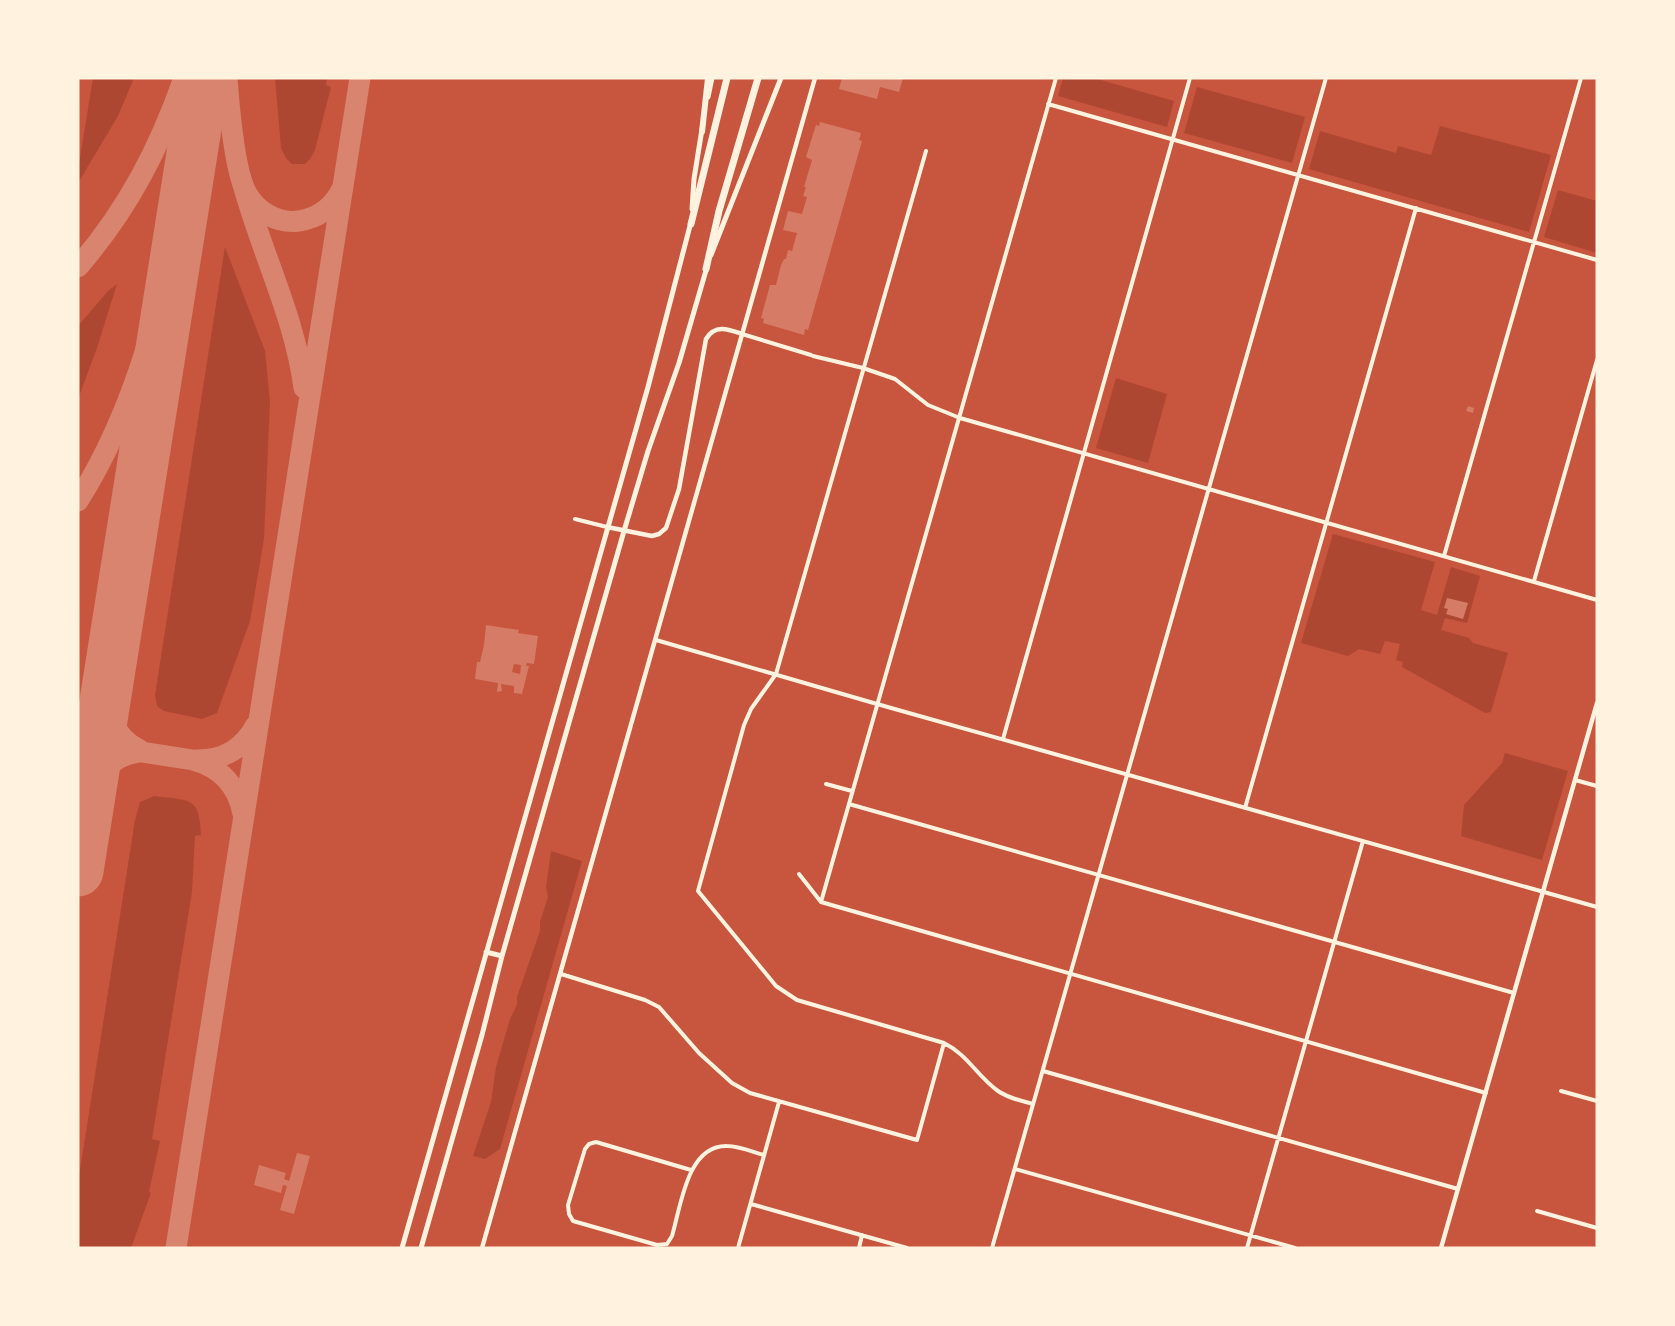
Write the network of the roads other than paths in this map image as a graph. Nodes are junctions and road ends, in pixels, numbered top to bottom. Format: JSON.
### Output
{"nodes":[{"id":1,"x":710,"y":78,"type":"edge"},
{"id":2,"x":727,"y":78,"type":"edge"},
{"id":3,"x":758,"y":78,"type":"edge"},
{"id":4,"x":781,"y":78,"type":"edge"},
{"id":5,"x":815,"y":78,"type":"edge"},
{"id":6,"x":1056,"y":78,"type":"edge"},
{"id":7,"x":1190,"y":78,"type":"edge"},
{"id":8,"x":1326,"y":78,"type":"edge"},
{"id":9,"x":1581,"y":78,"type":"edge"},
{"id":10,"x":1048,"y":104,"type":"junction"},
{"id":11,"x":702,"y":132,"type":"joint"},
{"id":12,"x":1173,"y":139,"type":"junction"},
{"id":13,"x":926,"y":151,"type":"dead end"},
{"id":14,"x":1298,"y":175,"type":"junction"},
{"id":15,"x":1416,"y":208,"type":"junction"},
{"id":16,"x":691,"y":224,"type":"junction"},
{"id":17,"x":1533,"y":242,"type":"junction"},
{"id":18,"x":1597,"y":260,"type":"edge"},
{"id":19,"x":706,"y":269,"type":"junction"},
{"id":20,"x":742,"y":334,"type":"junction"},
{"id":21,"x":1597,"y":360,"type":"edge"},
{"id":22,"x":863,"y":368,"type":"junction"},
{"id":23,"x":960,"y":418,"type":"junction"},
{"id":24,"x":1083,"y":454,"type":"junction"},
{"id":25,"x":1208,"y":490,"type":"junction"},
{"id":26,"x":575,"y":519,"type":"dead end"},
{"id":27,"x":1326,"y":523,"type":"junction"},
{"id":28,"x":607,"y":527,"type":"junction"},
{"id":29,"x":624,"y":531,"type":"junction"},
{"id":30,"x":1444,"y":556,"type":"junction"},
{"id":31,"x":1534,"y":581,"type":"junction"},
{"id":32,"x":1597,"y":600,"type":"edge"},
{"id":33,"x":656,"y":640,"type":"junction"},
{"id":34,"x":776,"y":674,"type":"junction"},
{"id":35,"x":1597,"y":703,"type":"edge"},
{"id":36,"x":877,"y":704,"type":"junction"},
{"id":37,"x":1003,"y":739,"type":"junction"},
{"id":38,"x":1127,"y":775,"type":"junction"},
{"id":39,"x":1575,"y":780,"type":"junction"},
{"id":40,"x":826,"y":784,"type":"dead end"},
{"id":41,"x":1597,"y":786,"type":"edge"},
{"id":42,"x":852,"y":791,"type":"junction"},
{"id":43,"x":849,"y":804,"type":"junction"},
{"id":44,"x":1245,"y":808,"type":"junction"},
{"id":45,"x":1363,"y":841,"type":"junction"},
{"id":46,"x":799,"y":874,"type":"dead end"},
{"id":47,"x":1098,"y":875,"type":"junction"},
{"id":48,"x":1543,"y":892,"type":"junction"},
{"id":49,"x":821,"y":902,"type":"junction"},
{"id":50,"x":1597,"y":907,"type":"edge"},
{"id":51,"x":1334,"y":942,"type":"junction"},
{"id":52,"x":486,"y":952,"type":"junction"},
{"id":53,"x":502,"y":956,"type":"junction"},
{"id":54,"x":561,"y":974,"type":"junction"},
{"id":55,"x":1070,"y":974,"type":"junction"},
{"id":56,"x":1514,"y":993,"type":"junction"},
{"id":57,"x":1305,"y":1041,"type":"junction"},
{"id":58,"x":944,"y":1043,"type":"junction"},
{"id":59,"x":1043,"y":1071,"type":"junction"},
{"id":60,"x":1561,"y":1091,"type":"dead end"},
{"id":61,"x":1486,"y":1092,"type":"junction"},
{"id":62,"x":1597,"y":1101,"type":"edge"},
{"id":63,"x":780,"y":1102,"type":"junction"},
{"id":64,"x":1033,"y":1104,"type":"junction"},
{"id":65,"x":1278,"y":1139,"type":"junction"},
{"id":66,"x":764,"y":1155,"type":"junction"},
{"id":67,"x":1015,"y":1169,"type":"junction"},
{"id":68,"x":691,"y":1170,"type":"junction"},
{"id":69,"x":1458,"y":1189,"type":"junction"},
{"id":70,"x":751,"y":1204,"type":"junction"},
{"id":71,"x":1537,"y":1211,"type":"dead end"},
{"id":72,"x":1597,"y":1228,"type":"edge"},
{"id":73,"x":862,"y":1235,"type":"junction"},
{"id":74,"x":1251,"y":1235,"type":"junction"},
{"id":75,"x":402,"y":1248,"type":"edge"},
{"id":76,"x":422,"y":1248,"type":"edge"},
{"id":77,"x":482,"y":1248,"type":"edge"},
{"id":78,"x":738,"y":1248,"type":"edge"},
{"id":79,"x":859,"y":1248,"type":"edge"},
{"id":80,"x":907,"y":1248,"type":"edge"},
{"id":81,"x":992,"y":1248,"type":"edge"},
{"id":82,"x":1247,"y":1248,"type":"edge"},
{"id":83,"x":1295,"y":1248,"type":"edge"},
{"id":84,"x":1441,"y":1248,"type":"edge"}],
"edges":[{"from":1,"to":11,"type":"highway"},
{"from":2,"to":16,"type":"highway"},
{"from":3,"to":19,"type":"highway"},
{"from":4,"to":19,"type":"main road"},
{"from":5,"to":20,"type":"street"},
{"from":6,"to":10,"type":"street"},
{"from":7,"to":12,"type":"street"},
{"from":8,"to":14,"type":"street"},
{"from":9,"to":17,"type":"street"},
{"from":10,"to":12,"type":"street"},
{"from":10,"to":23,"type":"street"},
{"from":11,"to":16,"type":"main road"},
{"from":12,"to":14,"type":"street"},
{"from":12,"to":24,"type":"street"},
{"from":13,"to":22,"type":"street"},
{"from":14,"to":15,"type":"street"},
{"from":14,"to":25,"type":"street"},
{"from":15,"to":17,"type":"street"},
{"from":15,"to":27,"type":"street"},
{"from":16,"to":28,"type":"main road"},
{"from":17,"to":18,"type":"street"},
{"from":17,"to":30,"type":"street"},
{"from":19,"to":29,"type":"main road"},
{"from":20,"to":22,"type":"street"},
{"from":20,"to":29,"type":"street"},
{"from":20,"to":33,"type":"street"},
{"from":21,"to":31,"type":"street"},
{"from":22,"to":23,"type":"street"},
{"from":22,"to":34,"type":"street"},
{"from":23,"to":24,"type":"street"},
{"from":23,"to":36,"type":"street"},
{"from":24,"to":25,"type":"street"},
{"from":24,"to":37,"type":"street"},
{"from":25,"to":27,"type":"street"},
{"from":25,"to":38,"type":"street"},
{"from":26,"to":28,"type":"street"},
{"from":27,"to":30,"type":"street"},
{"from":27,"to":44,"type":"street"},
{"from":28,"to":29,"type":"street"},
{"from":28,"to":52,"type":"main road"},
{"from":29,"to":53,"type":"main road"},
{"from":30,"to":31,"type":"street"},
{"from":31,"to":32,"type":"street"},
{"from":33,"to":34,"type":"street"},
{"from":33,"to":54,"type":"street"},
{"from":34,"to":36,"type":"street"},
{"from":34,"to":58,"type":"street"},
{"from":35,"to":39,"type":"street"},
{"from":36,"to":37,"type":"street"},
{"from":36,"to":42,"type":"street"},
{"from":37,"to":38,"type":"street"},
{"from":38,"to":44,"type":"street"},
{"from":38,"to":47,"type":"street"},
{"from":39,"to":41,"type":"street"},
{"from":39,"to":48,"type":"street"},
{"from":40,"to":42,"type":"street"},
{"from":42,"to":43,"type":"street"},
{"from":43,"to":47,"type":"street"},
{"from":43,"to":49,"type":"street"},
{"from":44,"to":45,"type":"street"},
{"from":45,"to":48,"type":"street"},
{"from":45,"to":51,"type":"street"},
{"from":46,"to":49,"type":"street"},
{"from":47,"to":51,"type":"street"},
{"from":47,"to":55,"type":"street"},
{"from":48,"to":50,"type":"street"},
{"from":48,"to":56,"type":"street"},
{"from":49,"to":55,"type":"street"},
{"from":51,"to":56,"type":"street"},
{"from":51,"to":57,"type":"street"},
{"from":52,"to":53,"type":"main road"},
{"from":52,"to":75,"type":"main road"},
{"from":53,"to":76,"type":"main road"},
{"from":54,"to":63,"type":"street"},
{"from":54,"to":77,"type":"street"},
{"from":55,"to":57,"type":"street"},
{"from":55,"to":59,"type":"street"},
{"from":56,"to":61,"type":"street"},
{"from":57,"to":61,"type":"street"},
{"from":57,"to":65,"type":"street"},
{"from":58,"to":63,"type":"street"},
{"from":58,"to":64,"type":"street"},
{"from":59,"to":64,"type":"street"},
{"from":59,"to":65,"type":"street"},
{"from":60,"to":62,"type":"street"},
{"from":61,"to":69,"type":"street"},
{"from":63,"to":66,"type":"street"},
{"from":64,"to":67,"type":"street"},
{"from":65,"to":69,"type":"street"},
{"from":65,"to":74,"type":"street"},
{"from":66,"to":68,"type":"street"},
{"from":66,"to":70,"type":"street"},
{"from":67,"to":74,"type":"street"},
{"from":67,"to":81,"type":"street"},
{"from":68,"to":68,"type":"street"},
{"from":69,"to":84,"type":"street"},
{"from":70,"to":73,"type":"street"},
{"from":70,"to":78,"type":"street"},
{"from":71,"to":72,"type":"street"},
{"from":73,"to":79,"type":"street"},
{"from":73,"to":80,"type":"street"},
{"from":74,"to":82,"type":"street"},
{"from":74,"to":83,"type":"street"}]}
